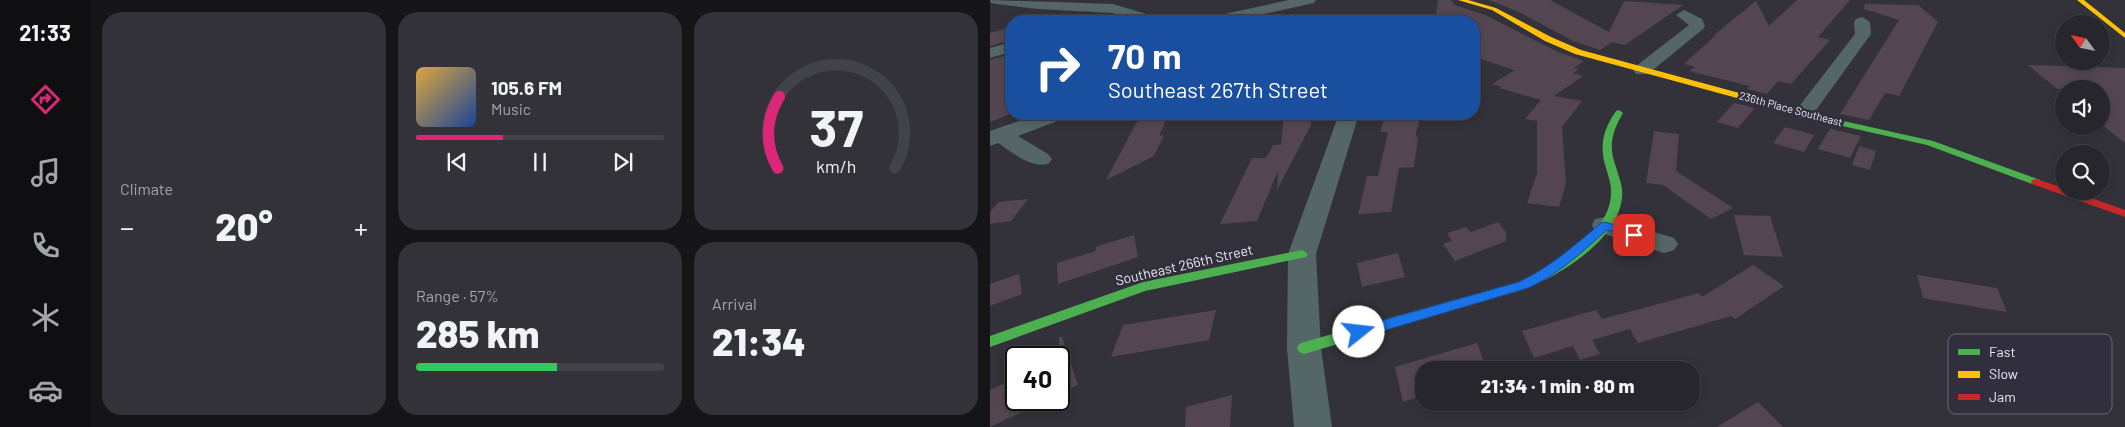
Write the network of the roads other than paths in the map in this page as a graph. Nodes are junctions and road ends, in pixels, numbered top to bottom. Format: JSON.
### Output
{"nodes":[{"id":1,"x":996,"y":0,"type":"edge"},
{"id":2,"x":1309,"y":0,"type":"edge"},
{"id":3,"x":1461,"y":0,"type":"edge"},
{"id":4,"x":2080,"y":0,"type":"edge"},
{"id":5,"x":2098,"y":0,"type":"edge"},
{"id":6,"x":1127,"y":12,"type":"junction"},
{"id":7,"x":1117,"y":15,"type":"edge"},
{"id":8,"x":1136,"y":15,"type":"edge"},
{"id":9,"x":1240,"y":15,"type":"edge"},
{"id":10,"x":1684,"y":16,"type":"dead end"},
{"id":11,"x":1862,"y":22,"type":"dead end"},
{"id":12,"x":2125,"y":23,"type":"edge"},
{"id":13,"x":2125,"y":36,"type":"edge"},
{"id":14,"x":1005,"y":48,"type":"edge"},
{"id":15,"x":990,"y":53,"type":"edge"},
{"id":16,"x":1642,"y":70,"type":"junction"},
{"id":17,"x":1619,"y":113,"type":"dead end"},
{"id":18,"x":1804,"y":113,"type":"junction"},
{"id":19,"x":1042,"y":120,"type":"edge"},
{"id":20,"x":1347,"y":120,"type":"edge"},
{"id":21,"x":995,"y":137,"type":"edge"},
{"id":22,"x":1040,"y":159,"type":"dead end"},
{"id":23,"x":2125,"y":214,"type":"edge"},
{"id":24,"x":1605,"y":225,"type":"junction"},
{"id":25,"x":1664,"y":244,"type":"dead end"},
{"id":26,"x":1302,"y":254,"type":"junction"},
{"id":27,"x":990,"y":342,"type":"edge"},
{"id":28,"x":1304,"y":348,"type":"junction"},
{"id":29,"x":1313,"y":427,"type":"edge"}],
"edges":[{"from":1,"to":6,"type":"street"},
{"from":2,"to":9,"type":"street"},
{"from":3,"to":16,"type":"street","name":"236th Place Southeast"},
{"from":4,"to":13,"type":"street"},
{"from":5,"to":12,"type":"street"},
{"from":6,"to":7,"type":"street"},
{"from":6,"to":8,"type":"street"},
{"from":10,"to":16,"type":"street"},
{"from":11,"to":18,"type":"street"},
{"from":14,"to":15,"type":"street"},
{"from":16,"to":18,"type":"street","name":"236th Place Southeast"},
{"from":17,"to":24,"type":"street"},
{"from":18,"to":23,"type":"street","name":"236th Place Southeast"},
{"from":19,"to":21,"type":"street"},
{"from":20,"to":26,"type":"street"},
{"from":21,"to":22,"type":"street"},
{"from":24,"to":25,"type":"street"},
{"from":24,"to":28,"type":"street"},
{"from":26,"to":27,"type":"street","name":"Southeast 266th Street"},
{"from":26,"to":28,"type":"street"},
{"from":28,"to":29,"type":"street"}]}
